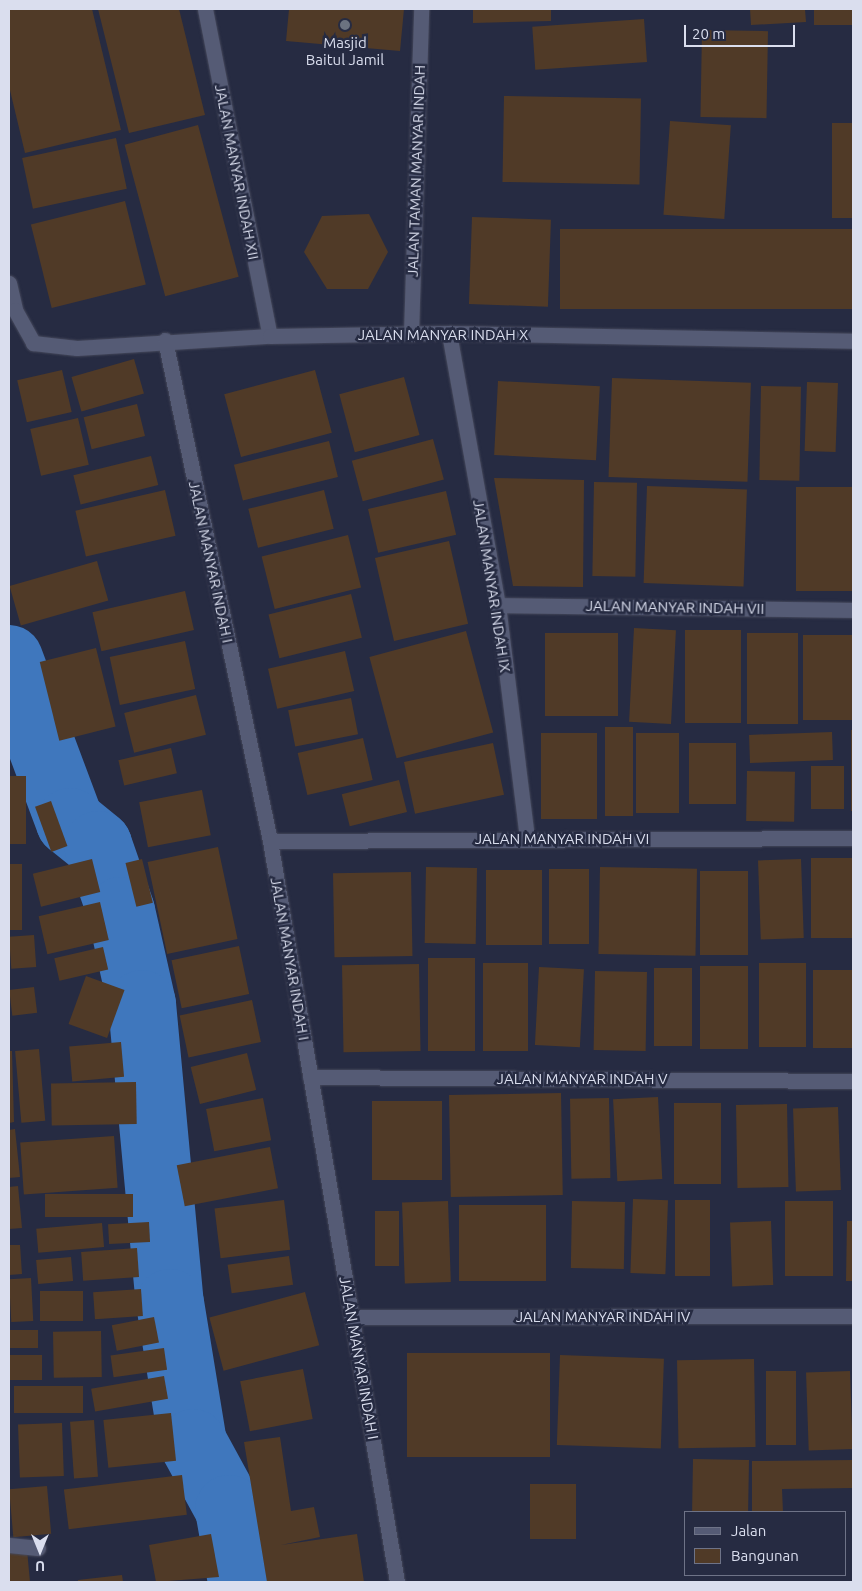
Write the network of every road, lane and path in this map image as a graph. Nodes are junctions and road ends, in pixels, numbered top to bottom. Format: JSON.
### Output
{"nodes":[{"id":1,"x":205,"y":9,"type":"edge"},
{"id":2,"x":421,"y":9,"type":"edge"},
{"id":3,"x":9,"y":283,"type":"edge"},
{"id":4,"x":449,"y":333,"type":"junction"},
{"id":5,"x":411,"y":334,"type":"junction"},
{"id":6,"x":270,"y":336,"type":"junction"},
{"id":7,"x":165,"y":340,"type":"junction"},
{"id":8,"x":853,"y":341,"type":"edge"},
{"id":9,"x":498,"y":605,"type":"junction"},
{"id":10,"x":853,"y":610,"type":"edge"},
{"id":11,"x":853,"y":838,"type":"edge"},
{"id":12,"x":527,"y":839,"type":"junction"},
{"id":13,"x":270,"y":841,"type":"junction"},
{"id":14,"x":310,"y":1077,"type":"junction"},
{"id":15,"x":853,"y":1081,"type":"edge"},
{"id":16,"x":853,"y":1316,"type":"edge"},
{"id":17,"x":353,"y":1317,"type":"junction"},
{"id":18,"x":9,"y":1545,"type":"edge"},
{"id":19,"x":38,"y":1548,"type":"dead end"},
{"id":20,"x":397,"y":1582,"type":"edge"}],
"edges":[{"from":1,"to":6,"type":"street","name":"JALAN MANYAR INDAH XII"},
{"from":2,"to":5,"type":"street","name":"JALAN TAMAN MANYAR INDAH"},
{"from":3,"to":7,"type":"street","name":"JALAN MANYAR INDAH X"},
{"from":4,"to":5,"type":"street","name":"JALAN MANYAR INDAH X"},
{"from":4,"to":8,"type":"street","name":"JALAN MANYAR INDAH X"},
{"from":4,"to":9,"type":"street","name":"JALAN MANYAR INDAH IX"},
{"from":5,"to":6,"type":"street","name":"JALAN MANYAR INDAH X"},
{"from":6,"to":7,"type":"street","name":"JALAN MANYAR INDAH X"},
{"from":7,"to":13,"type":"street","name":"JALAN MANYAR INDAH I"},
{"from":9,"to":10,"type":"street","name":"JALAN MANYAR INDAH VII"},
{"from":9,"to":12,"type":"street","name":"JALAN MANYAR INDAH IX"},
{"from":11,"to":12,"type":"street","name":"JALAN MANYAR INDAH VI"},
{"from":12,"to":13,"type":"street","name":"JALAN MANYAR INDAH VI"},
{"from":13,"to":14,"type":"street","name":"JALAN MANYAR INDAH I"},
{"from":14,"to":15,"type":"street","name":"JALAN MANYAR INDAH V"},
{"from":14,"to":17,"type":"street","name":"JALAN MANYAR INDAH I"},
{"from":16,"to":17,"type":"street","name":"JALAN MANYAR INDAH IV"},
{"from":17,"to":20,"type":"street","name":"JALAN MANYAR INDAH I"},
{"from":18,"to":19,"type":"street"}]}
